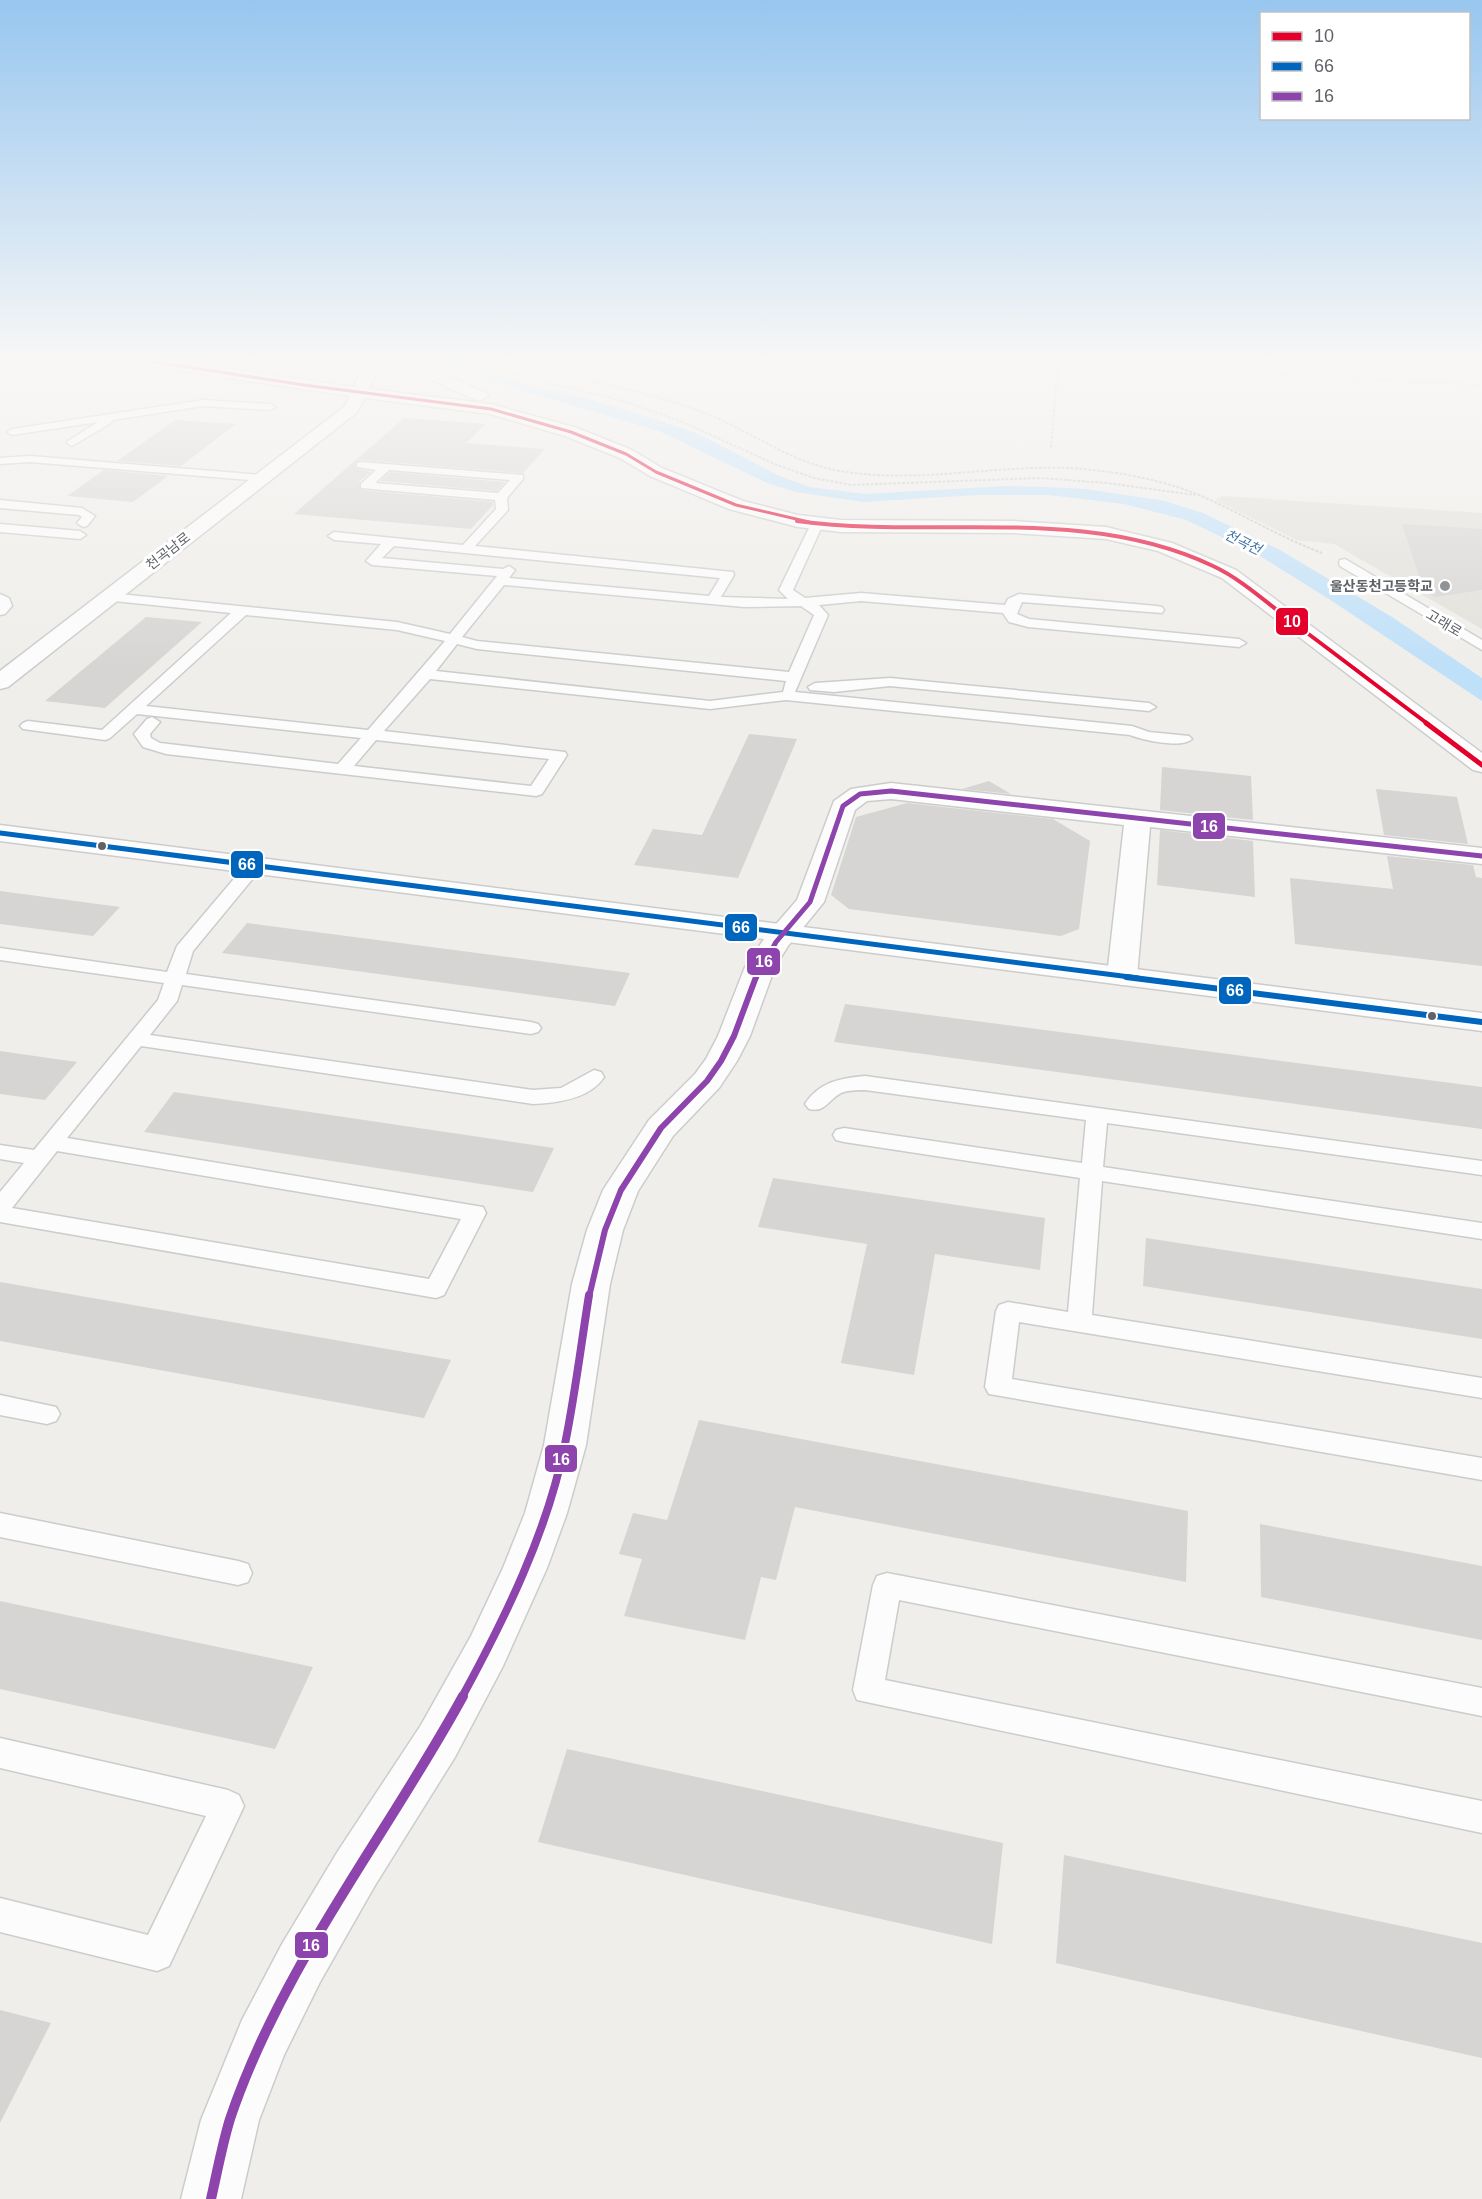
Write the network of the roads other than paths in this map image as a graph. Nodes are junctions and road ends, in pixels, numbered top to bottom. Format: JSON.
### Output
{"nodes":[{"id":1,"x":74,"y":464,"type":"edge"},
{"id":2,"x":280,"y":464,"type":"edge"},
{"id":3,"x":642,"y":464,"type":"edge"},
{"id":4,"x":361,"y":465,"type":"dead end"},
{"id":5,"x":386,"y":467,"type":"junction"},
{"id":6,"x":261,"y":478,"type":"junction"},
{"id":7,"x":501,"y":497,"type":"junction"},
{"id":8,"x":0,"y":504,"type":"edge"},
{"id":9,"x":44,"y":508,"type":"junction"},
{"id":10,"x":817,"y":524,"type":"junction"},
{"id":11,"x":0,"y":528,"type":"edge"},
{"id":12,"x":14,"y":529,"type":"junction"},
{"id":13,"x":334,"y":536,"type":"dead end"},
{"id":14,"x":391,"y":542,"type":"junction"},
{"id":15,"x":467,"y":548,"type":"junction"},
{"id":16,"x":522,"y":555,"type":"junction"},
{"id":17,"x":1345,"y":563,"type":"road end"},
{"id":18,"x":503,"y":577,"type":"junction"},
{"id":19,"x":109,"y":597,"type":"junction"},
{"id":20,"x":0,"y":598,"type":"edge"},
{"id":21,"x":713,"y":600,"type":"junction"},
{"id":22,"x":803,"y":602,"type":"junction"},
{"id":23,"x":243,"y":610,"type":"junction"},
{"id":24,"x":1011,"y":610,"type":"junction"},
{"id":25,"x":1157,"y":610,"type":"dead end"},
{"id":26,"x":0,"y":611,"type":"edge"},
{"id":27,"x":452,"y":640,"type":"junction"},
{"id":28,"x":1239,"y":643,"type":"dead end"},
{"id":29,"x":1482,"y":646,"type":"edge"},
{"id":30,"x":426,"y":674,"type":"junction"},
{"id":31,"x":0,"y":682,"type":"edge"},
{"id":32,"x":791,"y":686,"type":"junction"},
{"id":33,"x":135,"y":709,"type":"junction"},
{"id":34,"x":152,"y":722,"type":"dead end"},
{"id":35,"x":28,"y":726,"type":"dead end"},
{"id":36,"x":1132,"y":731,"type":"junction"},
{"id":37,"x":372,"y":735,"type":"junction"},
{"id":38,"x":1184,"y":740,"type":"dead end"},
{"id":39,"x":1482,"y":765,"type":"edge"},
{"id":40,"x":342,"y":769,"type":"junction"},
{"id":41,"x":1138,"y":819,"type":"junction"},
{"id":42,"x":0,"y":832,"type":"edge"},
{"id":43,"x":1482,"y":856,"type":"edge"},
{"id":44,"x":255,"y":865,"type":"junction"},
{"id":45,"x":784,"y":933,"type":"junction"},
{"id":46,"x":0,"y":954,"type":"edge"},
{"id":47,"x":1122,"y":976,"type":"junction"},
{"id":48,"x":174,"y":979,"type":"junction"},
{"id":49,"x":1482,"y":1022,"type":"edge"},
{"id":50,"x":531,"y":1028,"type":"dead end"},
{"id":51,"x":136,"y":1040,"type":"junction"},
{"id":52,"x":594,"y":1077,"type":"dead end"},
{"id":53,"x":816,"y":1104,"type":"dead end"},
{"id":54,"x":1097,"y":1114,"type":"junction"},
{"id":55,"x":844,"y":1135,"type":"dead end"},
{"id":56,"x":45,"y":1151,"type":"junction"},
{"id":57,"x":0,"y":1152,"type":"edge"},
{"id":58,"x":1482,"y":1168,"type":"edge"},
{"id":59,"x":1091,"y":1172,"type":"junction"},
{"id":60,"x":0,"y":1206,"type":"edge"},
{"id":61,"x":0,"y":1214,"type":"edge"},
{"id":62,"x":1482,"y":1231,"type":"edge"},
{"id":63,"x":1079,"y":1323,"type":"junction"},
{"id":64,"x":1482,"y":1388,"type":"edge"},
{"id":65,"x":0,"y":1406,"type":"edge"},
{"id":66,"x":47,"y":1414,"type":"dead end"},
{"id":67,"x":1482,"y":1469,"type":"edge"},
{"id":68,"x":0,"y":1525,"type":"edge"},
{"id":69,"x":238,"y":1573,"type":"dead end"},
{"id":70,"x":1482,"y":1702,"type":"edge"},
{"id":71,"x":0,"y":1754,"type":"edge"},
{"id":72,"x":1482,"y":1817,"type":"edge"},
{"id":73,"x":0,"y":1915,"type":"edge"},
{"id":74,"x":211,"y":2199,"type":"edge"}],
"edges":[{"from":1,"to":6,"type":"lane"},
{"from":2,"to":6,"type":"street","name":"천곡남로"},
{"from":3,"to":10,"type":"street"},
{"from":4,"to":5,"type":"lane"},
{"from":5,"to":7,"type":"lane"},
{"from":5,"to":7,"type":"lane"},
{"from":6,"to":19,"type":"street","name":"천곡남로"},
{"from":7,"to":15,"type":"lane"},
{"from":8,"to":9,"type":"lane"},
{"from":9,"to":12,"type":"lane"},
{"from":9,"to":12,"type":"lane"},
{"from":10,"to":22,"type":"lane"},
{"from":10,"to":39,"type":"street"},
{"from":11,"to":12,"type":"lane"},
{"from":13,"to":14,"type":"lane"},
{"from":14,"to":15,"type":"lane"},
{"from":14,"to":18,"type":"lane"},
{"from":15,"to":16,"type":"lane"},
{"from":16,"to":18,"type":"lane"},
{"from":16,"to":21,"type":"lane"},
{"from":17,"to":29,"type":"lane","name":"고래로"},
{"from":18,"to":21,"type":"lane"},
{"from":18,"to":27,"type":"lane"},
{"from":19,"to":23,"type":"lane"},
{"from":19,"to":31,"type":"street","name":"천곡남로"},
{"from":20,"to":26,"type":"lane"},
{"from":21,"to":22,"type":"lane"},
{"from":22,"to":24,"type":"lane"},
{"from":22,"to":32,"type":"lane"},
{"from":23,"to":27,"type":"lane"},
{"from":23,"to":33,"type":"lane"},
{"from":24,"to":25,"type":"lane"},
{"from":24,"to":28,"type":"lane"},
{"from":27,"to":30,"type":"lane"},
{"from":27,"to":32,"type":"lane"},
{"from":30,"to":32,"type":"lane"},
{"from":30,"to":37,"type":"lane"},
{"from":32,"to":36,"type":"lane"},
{"from":32,"to":36,"type":"lane"},
{"from":33,"to":35,"type":"lane"},
{"from":33,"to":37,"type":"lane"},
{"from":34,"to":40,"type":"lane"},
{"from":36,"to":38,"type":"lane"},
{"from":37,"to":40,"type":"lane"},
{"from":37,"to":40,"type":"lane"},
{"from":41,"to":43,"type":"street"},
{"from":41,"to":45,"type":"street"},
{"from":41,"to":47,"type":"street"},
{"from":42,"to":44,"type":"street"},
{"from":44,"to":45,"type":"street"},
{"from":44,"to":48,"type":"lane"},
{"from":45,"to":47,"type":"street"},
{"from":45,"to":74,"type":"street"},
{"from":46,"to":48,"type":"lane"},
{"from":47,"to":49,"type":"street"},
{"from":48,"to":50,"type":"lane"},
{"from":48,"to":51,"type":"lane"},
{"from":51,"to":52,"type":"lane"},
{"from":51,"to":56,"type":"lane"},
{"from":53,"to":54,"type":"lane"},
{"from":54,"to":58,"type":"lane"},
{"from":54,"to":59,"type":"lane"},
{"from":55,"to":59,"type":"lane"},
{"from":56,"to":57,"type":"lane"},
{"from":56,"to":60,"type":"lane"},
{"from":56,"to":61,"type":"lane"},
{"from":59,"to":62,"type":"lane"},
{"from":59,"to":63,"type":"lane"},
{"from":63,"to":64,"type":"lane"},
{"from":63,"to":67,"type":"lane"},
{"from":65,"to":66,"type":"lane"},
{"from":68,"to":69,"type":"lane"},
{"from":70,"to":72,"type":"lane"},
{"from":71,"to":73,"type":"lane"}]}
